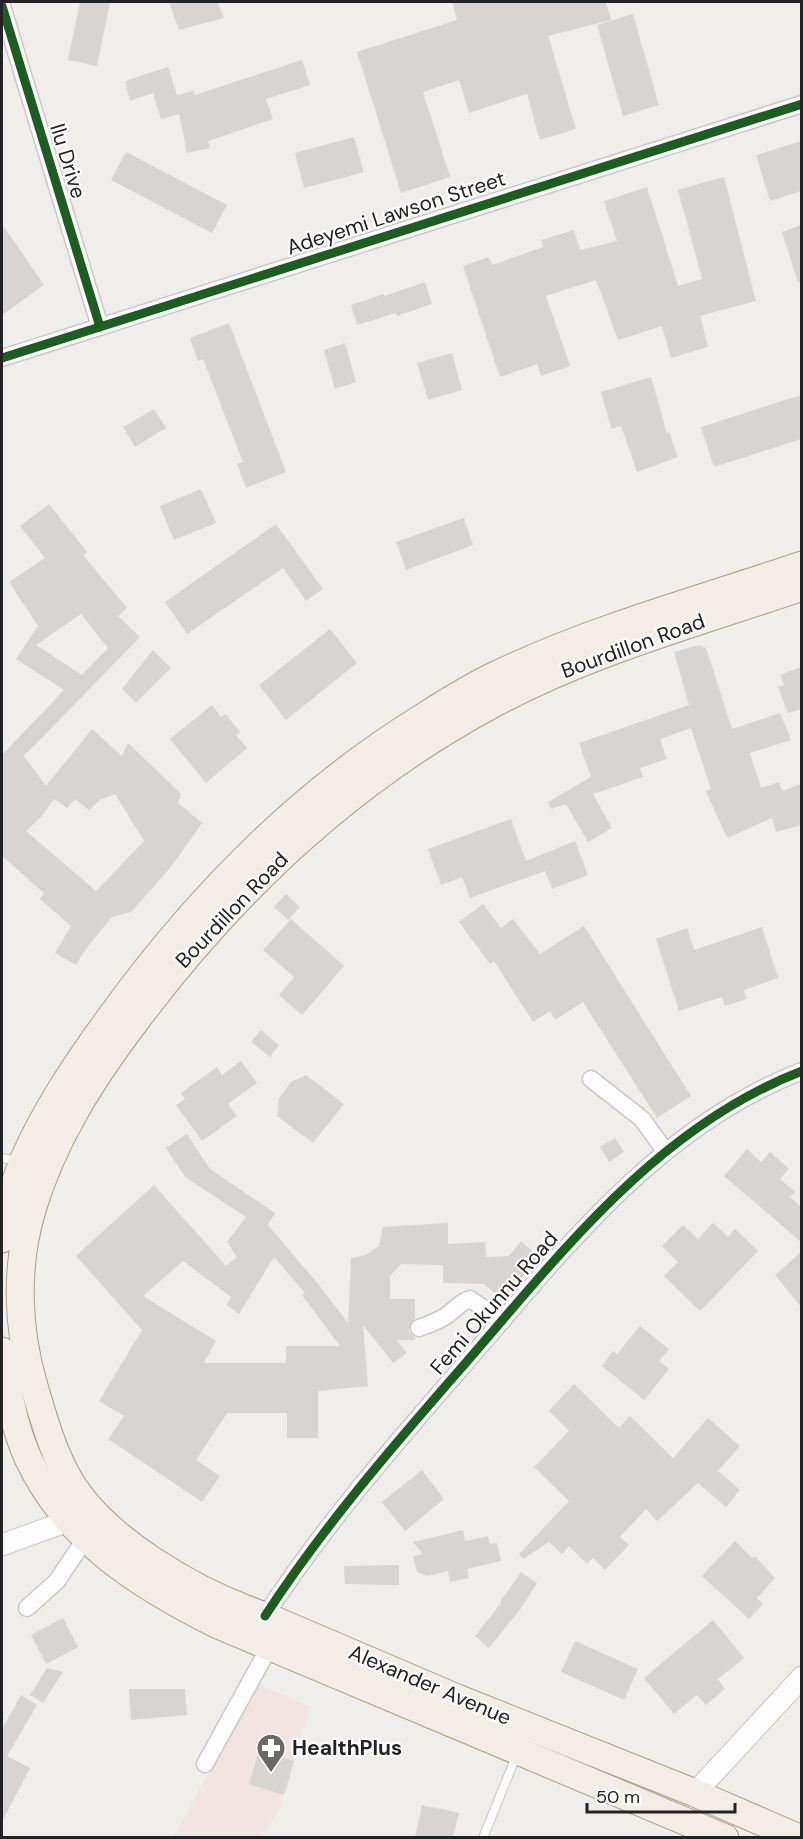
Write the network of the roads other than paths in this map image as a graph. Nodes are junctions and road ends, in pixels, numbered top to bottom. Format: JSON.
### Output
{"nodes":[{"id":1,"x":2,"y":6,"type":"edge"},
{"id":2,"x":801,"y":104,"type":"edge"},
{"id":3,"x":100,"y":327,"type":"junction"},
{"id":4,"x":2,"y":358,"type":"edge"},
{"id":5,"x":801,"y":565,"type":"edge"},
{"id":6,"x":801,"y":587,"type":"edge"},
{"id":7,"x":801,"y":1071,"type":"edge"},
{"id":8,"x":591,"y":1079,"type":"dead end"},
{"id":9,"x":665,"y":1151,"type":"junction"},
{"id":10,"x":12,"y":1160,"type":"edge"},
{"id":11,"x":2,"y":1239,"type":"edge"},
{"id":12,"x":502,"y":1321,"type":"junction"},
{"id":13,"x":418,"y":1328,"type":"dead end"},
{"id":14,"x":2,"y":1351,"type":"edge"},
{"id":15,"x":81,"y":1498,"type":"joint"},
{"id":16,"x":77,"y":1530,"type":"junction"},
{"id":17,"x":2,"y":1545,"type":"edge"},
{"id":18,"x":27,"y":1608,"type":"dead end"},
{"id":19,"x":265,"y":1616,"type":"junction"},
{"id":20,"x":270,"y":1646,"type":"junction"},
{"id":21,"x":801,"y":1677,"type":"edge"},
{"id":22,"x":518,"y":1751,"type":"junction"},
{"id":23,"x":205,"y":1764,"type":"dead end"},
{"id":24,"x":695,"y":1793,"type":"junction"},
{"id":25,"x":708,"y":1834,"type":"edge"},
{"id":26,"x":483,"y":1838,"type":"edge"},
{"id":27,"x":799,"y":1838,"type":"edge"}],
"edges":[{"from":1,"to":3,"type":"street","name":"Ilu Drive"},
{"from":2,"to":3,"type":"street","name":"Adeyemi Lawson Street"},
{"from":3,"to":4,"type":"street","name":"Adeyemi Lawson Street"},
{"from":5,"to":10,"type":"main road","name":"Bourdillon Road"},
{"from":6,"to":15,"type":"main road","name":"Bourdillon Road"},
{"from":7,"to":9,"type":"street","name":"Femi Okunnu Road"},
{"from":8,"to":9,"type":"street"},
{"from":9,"to":12,"type":"street","name":"Femi Okunnu Road"},
{"from":10,"to":11,"type":"main road","name":"Bourdillon Road"},
{"from":12,"to":13,"type":"street"},
{"from":12,"to":19,"type":"street","name":"Femi Okunnu Road"},
{"from":14,"to":16,"type":"main road"},
{"from":15,"to":19,"type":"main road","name":"Alexander Avenue"},
{"from":16,"to":17,"type":"street"},
{"from":16,"to":18,"type":"street"},
{"from":16,"to":20,"type":"main road","name":"Alexander Avenue"},
{"from":19,"to":24,"type":"main road","name":"Alexander Avenue"},
{"from":20,"to":22,"type":"main road","name":"Alexander Avenue"},
{"from":20,"to":23,"type":"street"},
{"from":21,"to":24,"type":"street"},
{"from":22,"to":25,"type":"main road","name":"Alexander Avenue"},
{"from":22,"to":26,"type":"lane"},
{"from":24,"to":27,"type":"main road","name":"Alexander Avenue"}]}
